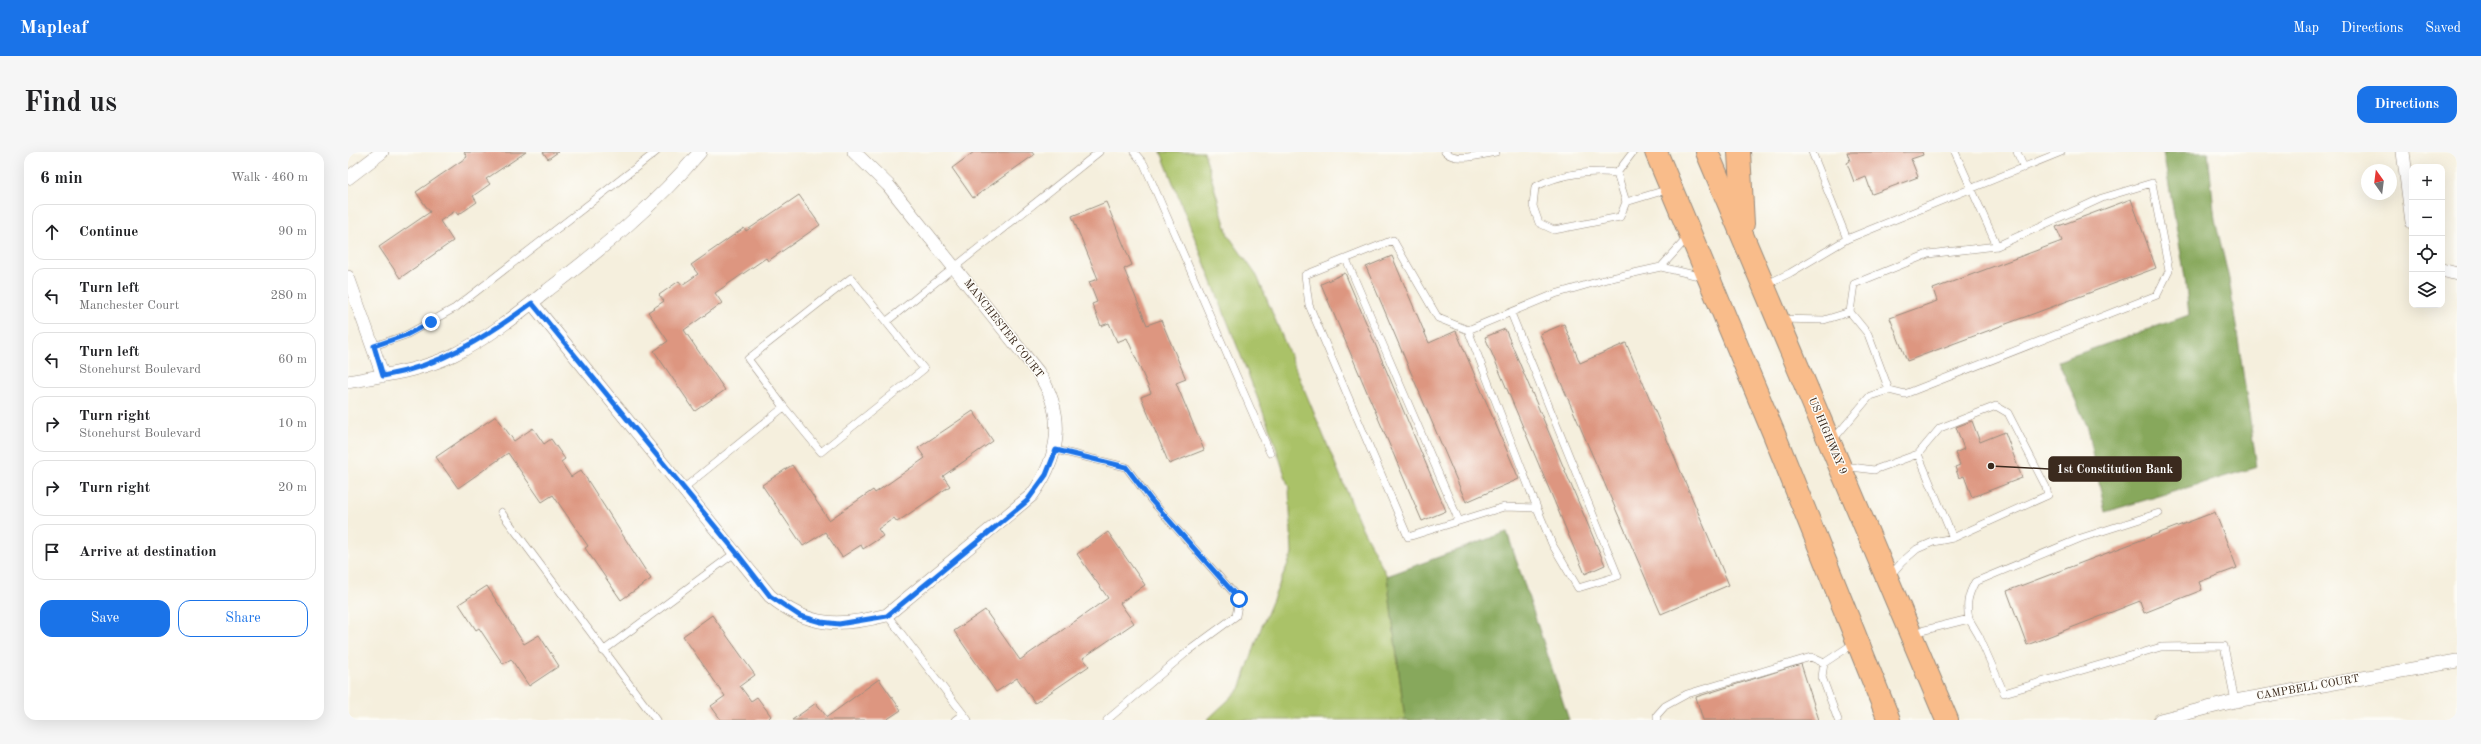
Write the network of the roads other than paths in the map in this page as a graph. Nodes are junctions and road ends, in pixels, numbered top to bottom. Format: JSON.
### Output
{"nodes":[{"id":1,"x":382,"y":152,"type":"edge"},
{"id":2,"x":656,"y":152,"type":"edge"},
{"id":3,"x":700,"y":152,"type":"edge"},
{"id":4,"x":854,"y":152,"type":"edge"},
{"id":5,"x":1099,"y":152,"type":"edge"},
{"id":6,"x":1134,"y":152,"type":"edge"},
{"id":7,"x":1445,"y":152,"type":"edge"},
{"id":8,"x":1496,"y":152,"type":"edge"},
{"id":9,"x":1633,"y":152,"type":"edge"},
{"id":10,"x":1656,"y":152,"type":"edge"},
{"id":11,"x":1707,"y":152,"type":"edge"},
{"id":12,"x":1739,"y":152,"type":"edge"},
{"id":13,"x":1812,"y":152,"type":"edge"},
{"id":14,"x":1955,"y":152,"type":"edge"},
{"id":15,"x":2017,"y":152,"type":"edge"},
{"id":16,"x":2061,"y":152,"type":"edge"},
{"id":17,"x":2403,"y":152,"type":"edge"},
{"id":18,"x":2024,"y":168,"type":"junction"},
{"id":19,"x":1617,"y":173,"type":"junction"},
{"id":20,"x":348,"y":178,"type":"edge"},
{"id":21,"x":1671,"y":189,"type":"junction"},
{"id":22,"x":1972,"y":189,"type":"junction"},
{"id":23,"x":2409,"y":200,"type":"edge"},
{"id":24,"x":1626,"y":202,"type":"junction"},
{"id":25,"x":1690,"y":234,"type":"junction"},
{"id":26,"x":1744,"y":239,"type":"junction"},
{"id":27,"x":1847,"y":239,"type":"junction"},
{"id":28,"x":1997,"y":246,"type":"junction"},
{"id":29,"x":1346,"y":259,"type":"junction"},
{"id":30,"x":954,"y":266,"type":"junction"},
{"id":31,"x":1661,"y":267,"type":"junction"},
{"id":32,"x":2445,"y":271,"type":"edge"},
{"id":33,"x":2457,"y":274,"type":"edge"},
{"id":34,"x":348,"y":277,"type":"edge"},
{"id":35,"x":1709,"y":278,"type":"junction"},
{"id":36,"x":1764,"y":285,"type":"junction"},
{"id":37,"x":532,"y":303,"type":"junction"},
{"id":38,"x":1850,"y":312,"type":"junction"},
{"id":39,"x":1510,"y":313,"type":"junction"},
{"id":40,"x":1778,"y":319,"type":"junction"},
{"id":41,"x":887,"y":321,"type":"junction"},
{"id":42,"x":1468,"y":330,"type":"junction"},
{"id":43,"x":374,"y":346,"type":"junction"},
{"id":44,"x":383,"y":376,"type":"junction"},
{"id":45,"x":348,"y":382,"type":"edge"},
{"id":46,"x":1889,"y":390,"type":"junction"},
{"id":47,"x":784,"y":407,"type":"junction"},
{"id":48,"x":1830,"y":443,"type":"junction"},
{"id":49,"x":1056,"y":450,"type":"junction"},
{"id":50,"x":1270,"y":453,"type":"dead end"},
{"id":51,"x":1918,"y":454,"type":"junction"},
{"id":52,"x":1839,"y":466,"type":"junction"},
{"id":53,"x":684,"y":488,"type":"junction"},
{"id":54,"x":1537,"y":508,"type":"junction"},
{"id":55,"x":501,"y":512,"type":"dead end"},
{"id":56,"x":2159,"y":513,"type":"dead end"},
{"id":57,"x":1459,"y":521,"type":"junction"},
{"id":58,"x":1953,"y":538,"type":"junction"},
{"id":59,"x":736,"y":552,"type":"junction"},
{"id":60,"x":1888,"y":578,"type":"junction"},
{"id":61,"x":887,"y":616,"type":"junction"},
{"id":62,"x":1969,"y":619,"type":"junction"},
{"id":63,"x":1911,"y":634,"type":"junction"},
{"id":64,"x":1857,"y":642,"type":"junction"},
{"id":65,"x":603,"y":651,"type":"junction"},
{"id":66,"x":2457,"y":661,"type":"edge"},
{"id":67,"x":1824,"y":663,"type":"junction"},
{"id":68,"x":2235,"y":701,"type":"junction"},
{"id":69,"x":963,"y":714,"type":"junction"},
{"id":70,"x":656,"y":720,"type":"edge"},
{"id":71,"x":955,"y":720,"type":"edge"},
{"id":72,"x":968,"y":720,"type":"edge"},
{"id":73,"x":1106,"y":720,"type":"edge"},
{"id":74,"x":1657,"y":720,"type":"edge"},
{"id":75,"x":1838,"y":720,"type":"edge"},
{"id":76,"x":1889,"y":720,"type":"edge"},
{"id":77,"x":1947,"y":720,"type":"edge"},
{"id":78,"x":2160,"y":720,"type":"edge"}],
"edges":[{"from":1,"to":20,"type":"street"},
{"from":2,"to":43,"type":"lane"},
{"from":3,"to":37,"type":"street"},
{"from":4,"to":30,"type":"street","name":"MANCHESTER COURT"},
{"from":5,"to":30,"type":"lane"},
{"from":6,"to":50,"type":"lane"},
{"from":7,"to":8,"type":"lane"},
{"from":9,"to":19,"type":"lane"},
{"from":10,"to":21,"type":"highway"},
{"from":11,"to":26,"type":"highway","name":"US HIGHWAY 9"},
{"from":12,"to":26,"type":"highway"},
{"from":13,"to":27,"type":"lane"},
{"from":14,"to":22,"type":"lane"},
{"from":15,"to":18,"type":"lane"},
{"from":16,"to":18,"type":"lane"},
{"from":17,"to":23,"type":"street"},
{"from":18,"to":22,"type":"lane"},
{"from":19,"to":24,"type":"lane"},
{"from":19,"to":24,"type":"lane"},
{"from":21,"to":24,"type":"lane"},
{"from":21,"to":25,"type":"highway"},
{"from":22,"to":27,"type":"lane"},
{"from":22,"to":28,"type":"lane"},
{"from":25,"to":31,"type":"lane"},
{"from":25,"to":35,"type":"highway"},
{"from":26,"to":36,"type":"highway","name":"US HIGHWAY 9"},
{"from":27,"to":36,"type":"lane"},
{"from":28,"to":38,"type":"lane"},
{"from":28,"to":46,"type":"lane"},
{"from":29,"to":42,"type":"lane"},
{"from":29,"to":57,"type":"lane"},
{"from":29,"to":57,"type":"lane"},
{"from":30,"to":41,"type":"lane"},
{"from":30,"to":49,"type":"street","name":"MANCHESTER COURT"},
{"from":31,"to":35,"type":"lane"},
{"from":31,"to":39,"type":"lane"},
{"from":32,"to":33,"type":"street"},
{"from":34,"to":43,"type":"street"},
{"from":35,"to":64,"type":"highway"},
{"from":36,"to":40,"type":"highway","name":"US HIGHWAY 9"},
{"from":37,"to":44,"type":"street"},
{"from":37,"to":53,"type":"street","name":"MANCHESTER COURT"},
{"from":38,"to":40,"type":"lane"},
{"from":38,"to":46,"type":"lane"},
{"from":39,"to":42,"type":"lane"},
{"from":39,"to":54,"type":"lane"},
{"from":40,"to":48,"type":"highway","name":"US HIGHWAY 9"},
{"from":41,"to":47,"type":"lane"},
{"from":41,"to":47,"type":"lane"},
{"from":42,"to":54,"type":"lane"},
{"from":43,"to":44,"type":"street"},
{"from":44,"to":45,"type":"street"},
{"from":46,"to":48,"type":"lane"},
{"from":47,"to":53,"type":"lane"},
{"from":48,"to":52,"type":"highway","name":"US HIGHWAY 9"},
{"from":49,"to":61,"type":"street","name":"MANCHESTER COURT"},
{"from":49,"to":73,"type":"lane"},
{"from":51,"to":52,"type":"lane"},
{"from":51,"to":58,"type":"lane"},
{"from":51,"to":58,"type":"lane"},
{"from":52,"to":60,"type":"highway","name":"US HIGHWAY 9"},
{"from":53,"to":59,"type":"street","name":"MANCHESTER COURT"},
{"from":54,"to":57,"type":"lane"},
{"from":55,"to":65,"type":"lane"},
{"from":56,"to":62,"type":"lane"},
{"from":58,"to":60,"type":"lane"},
{"from":59,"to":61,"type":"street","name":"MANCHESTER COURT"},
{"from":59,"to":65,"type":"lane"},
{"from":60,"to":63,"type":"highway","name":"US HIGHWAY 9"},
{"from":61,"to":69,"type":"lane"},
{"from":62,"to":63,"type":"lane"},
{"from":62,"to":68,"type":"lane"},
{"from":63,"to":77,"type":"highway","name":"US HIGHWAY 9"},
{"from":64,"to":67,"type":"lane"},
{"from":64,"to":76,"type":"highway"},
{"from":65,"to":70,"type":"lane"},
{"from":66,"to":68,"type":"street","name":"CAMPBELL COURT"},
{"from":67,"to":74,"type":"lane"},
{"from":67,"to":75,"type":"lane"},
{"from":68,"to":78,"type":"street","name":"CAMPBELL COURT"},
{"from":69,"to":71,"type":"lane"},
{"from":69,"to":72,"type":"lane"}]}
